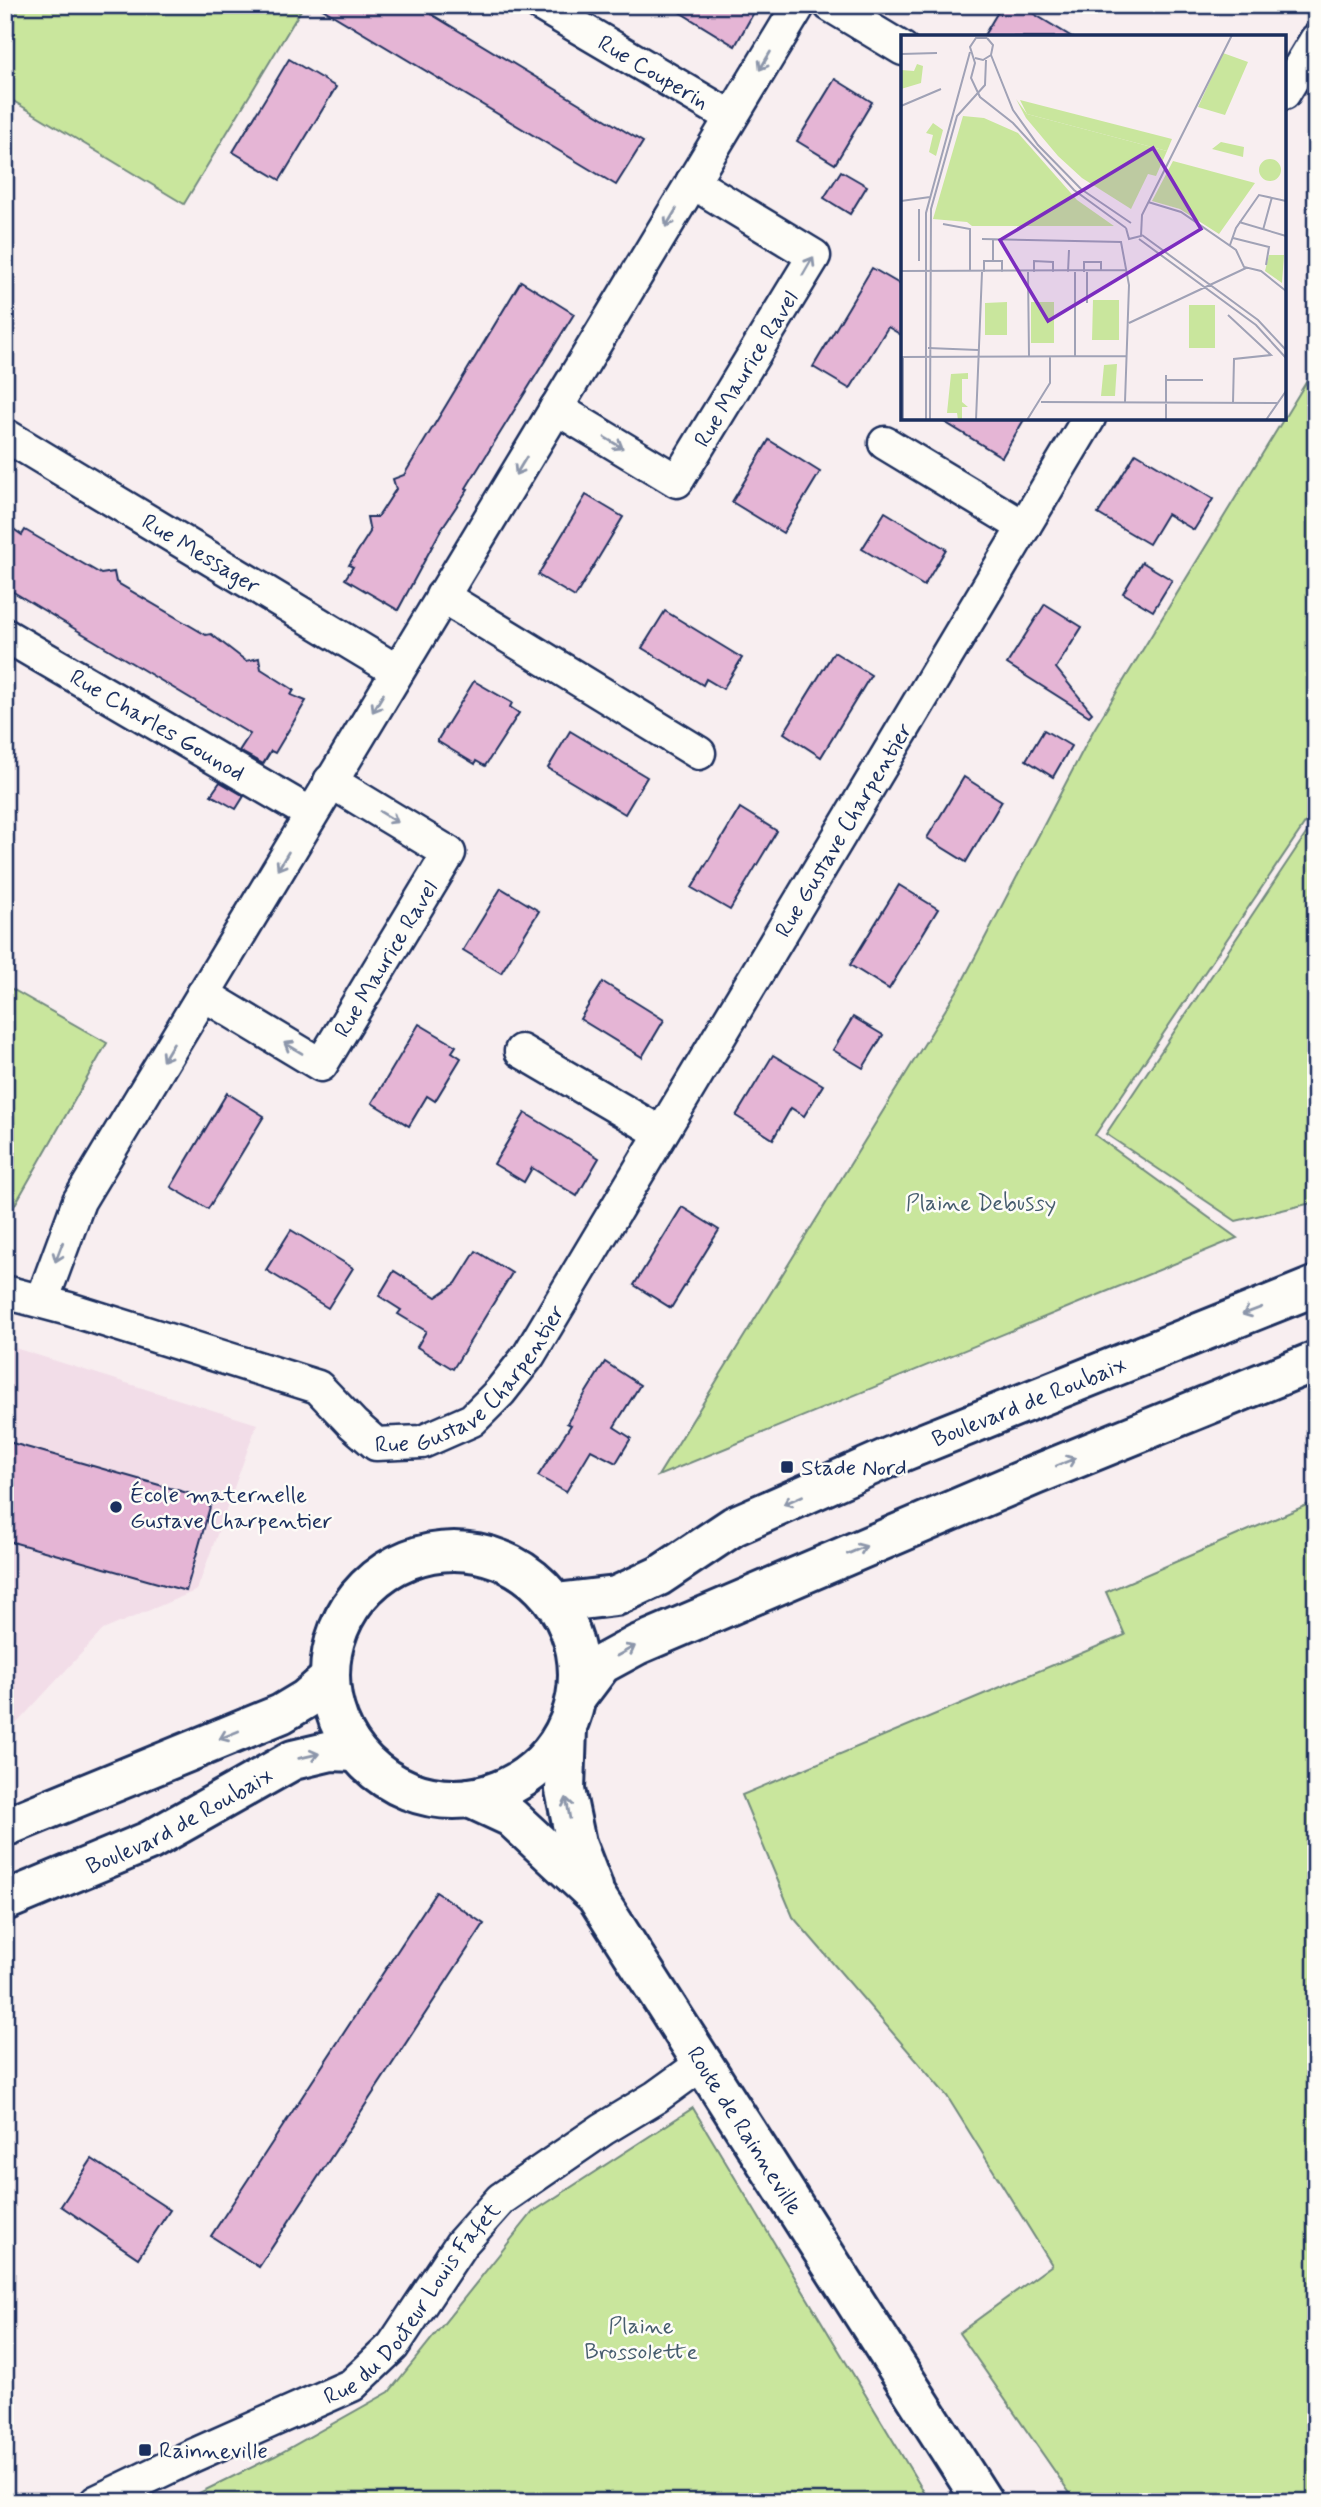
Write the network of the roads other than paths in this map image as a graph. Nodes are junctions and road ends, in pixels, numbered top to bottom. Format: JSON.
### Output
{"nodes":[{"id":1,"x":541,"y":5,"type":"edge"},
{"id":2,"x":799,"y":5,"type":"edge"},
{"id":3,"x":830,"y":5,"type":"edge"},
{"id":4,"x":1316,"y":40,"type":"edge"},
{"id":5,"x":901,"y":48,"type":"edge"},
{"id":6,"x":1286,"y":90,"type":"edge"},
{"id":7,"x":732,"y":117,"type":"junction"},
{"id":8,"x":692,"y":182,"type":"junction"},
{"id":9,"x":556,"y":408,"type":"junction"},
{"id":10,"x":1088,"y":420,"type":"edge"},
{"id":11,"x":5,"y":435,"type":"edge"},
{"id":12,"x":885,"y":443,"type":"dead end"},
{"id":13,"x":1024,"y":527,"type":"junction"},
{"id":14,"x":442,"y":596,"type":"junction"},
{"id":15,"x":5,"y":635,"type":"edge"},
{"id":16,"x":397,"y":671,"type":"junction"},
{"id":17,"x":699,"y":753,"type":"dead end"},
{"id":18,"x":330,"y":781,"type":"junction"},
{"id":19,"x":310,"y":814,"type":"junction"},
{"id":20,"x":203,"y":994,"type":"junction"},
{"id":21,"x":521,"y":1051,"type":"dead end"},
{"id":22,"x":661,"y":1133,"type":"junction"},
{"id":23,"x":1316,"y":1286,"type":"edge"},
{"id":24,"x":5,"y":1292,"type":"edge"},
{"id":25,"x":42,"y":1301,"type":"junction"},
{"id":26,"x":1316,"y":1361,"type":"edge"},
{"id":27,"x":556,"y":1603,"type":"junction"},
{"id":28,"x":330,"y":1678,"type":"junction"},
{"id":29,"x":572,"y":1712,"type":"junction"},
{"id":30,"x":356,"y":1752,"type":"junction"},
{"id":31,"x":470,"y":1798,"type":"junction"},
{"id":32,"x":5,"y":1827,"type":"edge"},
{"id":33,"x":596,"y":1896,"type":"junction"},
{"id":34,"x":5,"y":1901,"type":"edge"},
{"id":35,"x":703,"y":2063,"type":"junction"},
{"id":36,"x":96,"y":2502,"type":"edge"},
{"id":37,"x":983,"y":2502,"type":"edge"}],
"edges":[{"from":1,"to":7,"type":"street","name":"Rue Couperin"},
{"from":2,"to":7,"type":"street","one_way":true},
{"from":3,"to":5,"type":"street"},
{"from":4,"to":6,"type":"street"},
{"from":7,"to":8,"type":"street"},
{"from":8,"to":9,"type":"street","one_way":true},
{"from":9,"to":8,"type":"street","name":"Rue Maurice Ravel","one_way":true},
{"from":9,"to":14,"type":"street","one_way":true},
{"from":10,"to":13,"type":"street","name":"Rue Gustave Charpentier"},
{"from":11,"to":16,"type":"street","name":"Rue Messager"},
{"from":12,"to":13,"type":"street"},
{"from":13,"to":22,"type":"street","name":"Rue Gustave Charpentier"},
{"from":14,"to":16,"type":"street"},
{"from":14,"to":17,"type":"street"},
{"from":15,"to":19,"type":"street","name":"Rue Charles Gounod"},
{"from":16,"to":18,"type":"street","one_way":true},
{"from":18,"to":19,"type":"street"},
{"from":18,"to":20,"type":"street","name":"Rue Maurice Ravel","one_way":true},
{"from":19,"to":20,"type":"street","one_way":true},
{"from":20,"to":25,"type":"street","one_way":true},
{"from":21,"to":22,"type":"street"},
{"from":22,"to":25,"type":"street","name":"Rue Gustave Charpentier"},
{"from":23,"to":27,"type":"main road","name":"Boulevard de Roubaix","one_way":true},
{"from":24,"to":25,"type":"street","name":"Rue Gustave Charpentier"},
{"from":29,"to":26,"type":"main road","one_way":true},
{"from":27,"to":28,"type":"main road"},
{"from":27,"to":29,"type":"main road"},
{"from":28,"to":30,"type":"main road"},
{"from":28,"to":32,"type":"main road","one_way":true},
{"from":29,"to":31,"type":"main road"},
{"from":33,"to":29,"type":"main road","one_way":true},
{"from":30,"to":31,"type":"main road"},
{"from":34,"to":30,"type":"main road","name":"Boulevard de Roubaix","one_way":true},
{"from":31,"to":33,"type":"main road","name":"Route de Rainneville"},
{"from":33,"to":35,"type":"main road","name":"Route de Rainneville"},
{"from":35,"to":36,"type":"street","name":"Rue du Docteur Louis Fafet"},
{"from":35,"to":37,"type":"main road","name":"Route de Rainneville"}]}
